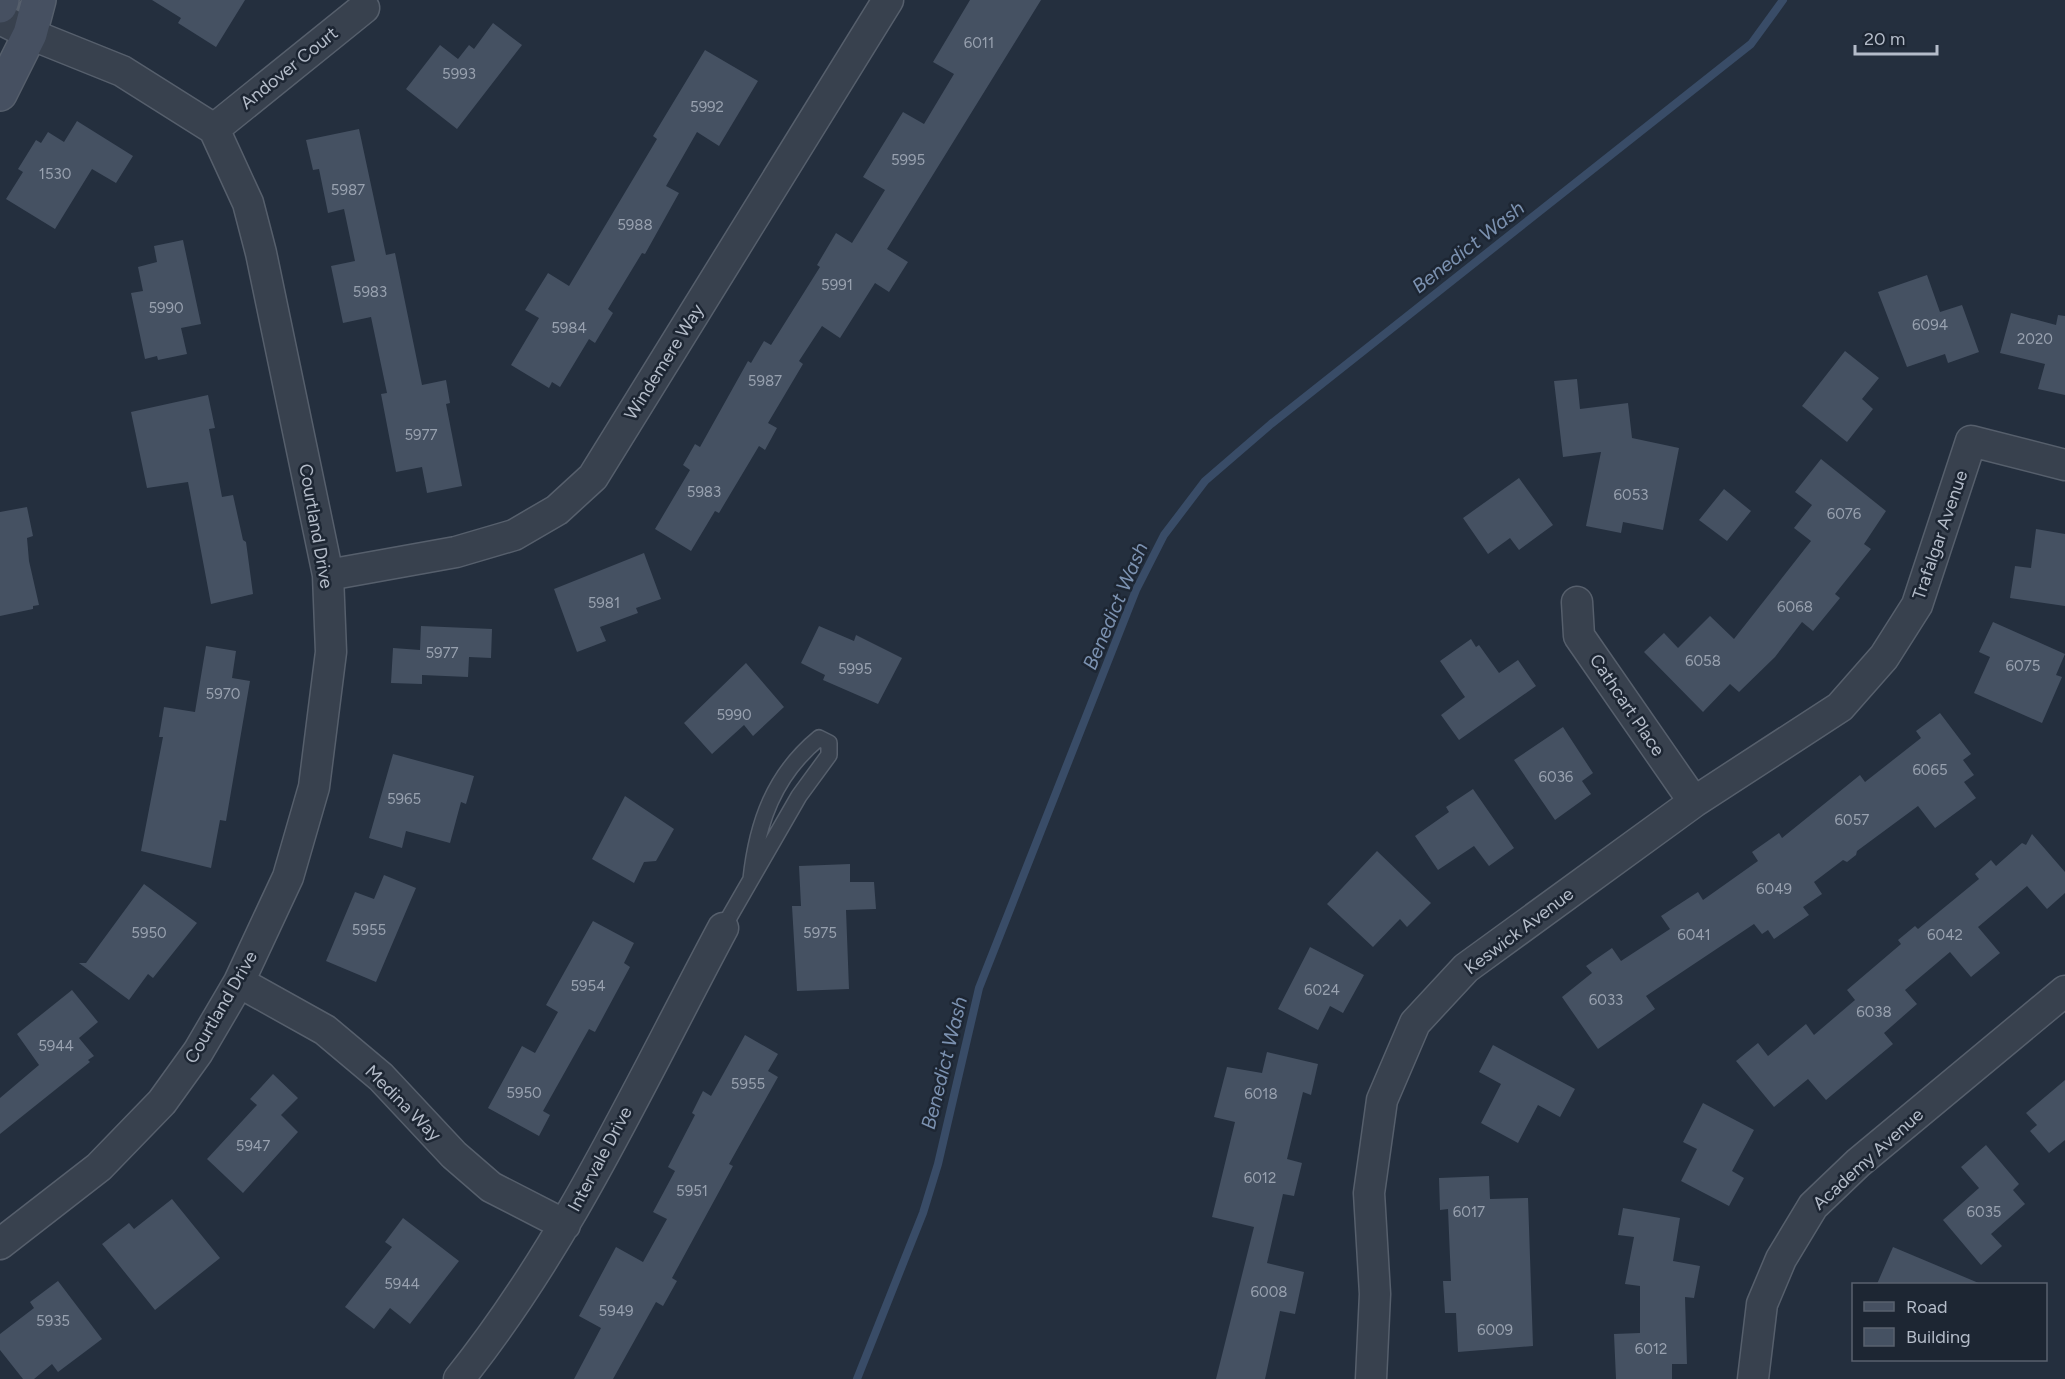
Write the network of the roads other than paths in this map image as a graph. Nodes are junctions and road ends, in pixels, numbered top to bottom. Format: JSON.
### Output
{"nodes":[{"id":1,"x":2,"y":0,"type":"edge"},
{"id":2,"x":39,"y":0,"type":"edge"},
{"id":3,"x":888,"y":0,"type":"edge"},
{"id":4,"x":0,"y":6,"type":"edge"},
{"id":5,"x":364,"y":8,"type":"dead end"},
{"id":6,"x":0,"y":19,"type":"edge"},
{"id":7,"x":30,"y":34,"type":"junction"},
{"id":8,"x":0,"y":94,"type":"edge"},
{"id":9,"x":214,"y":129,"type":"junction"},
{"id":10,"x":2065,"y":465,"type":"edge"},
{"id":11,"x":328,"y":574,"type":"junction"},
{"id":12,"x":1577,"y":602,"type":"dead end"},
{"id":13,"x":1694,"y":802,"type":"junction"},
{"id":14,"x":752,"y":879,"type":"junction"},
{"id":15,"x":723,"y":928,"type":"joint"},
{"id":16,"x":239,"y":982,"type":"junction"},
{"id":17,"x":2065,"y":991,"type":"edge"},
{"id":18,"x":565,"y":1225,"type":"junction"},
{"id":19,"x":0,"y":1244,"type":"edge"},
{"id":20,"x":459,"y":1379,"type":"edge"},
{"id":21,"x":1371,"y":1379,"type":"edge"},
{"id":22,"x":1753,"y":1379,"type":"edge"}],
"edges":[{"from":1,"to":4,"type":"street"},
{"from":2,"to":7,"type":"street"},
{"from":3,"to":11,"type":"street","name":"Windemere Way"},
{"from":5,"to":9,"type":"street","name":"Andover Court"},
{"from":6,"to":7,"type":"street"},
{"from":7,"to":8,"type":"street"},
{"from":7,"to":9,"type":"street"},
{"from":9,"to":11,"type":"street","name":"Courtland Drive"},
{"from":10,"to":13,"type":"street","name":"Trafalgar Avenue"},
{"from":11,"to":16,"type":"street","name":"Courtland Drive"},
{"from":12,"to":13,"type":"street","name":"Cathcart Place"},
{"from":13,"to":21,"type":"street","name":"Keswick Avenue"},
{"from":14,"to":14,"type":"lane"},
{"from":14,"to":15,"type":"lane"},
{"from":15,"to":18,"type":"street","name":"Intervale Drive"},
{"from":16,"to":18,"type":"street","name":"Medina Way"},
{"from":16,"to":19,"type":"street","name":"Courtland Drive"},
{"from":17,"to":22,"type":"street","name":"Academy Avenue"},
{"from":18,"to":20,"type":"street","name":"Intervale Drive"}]}
